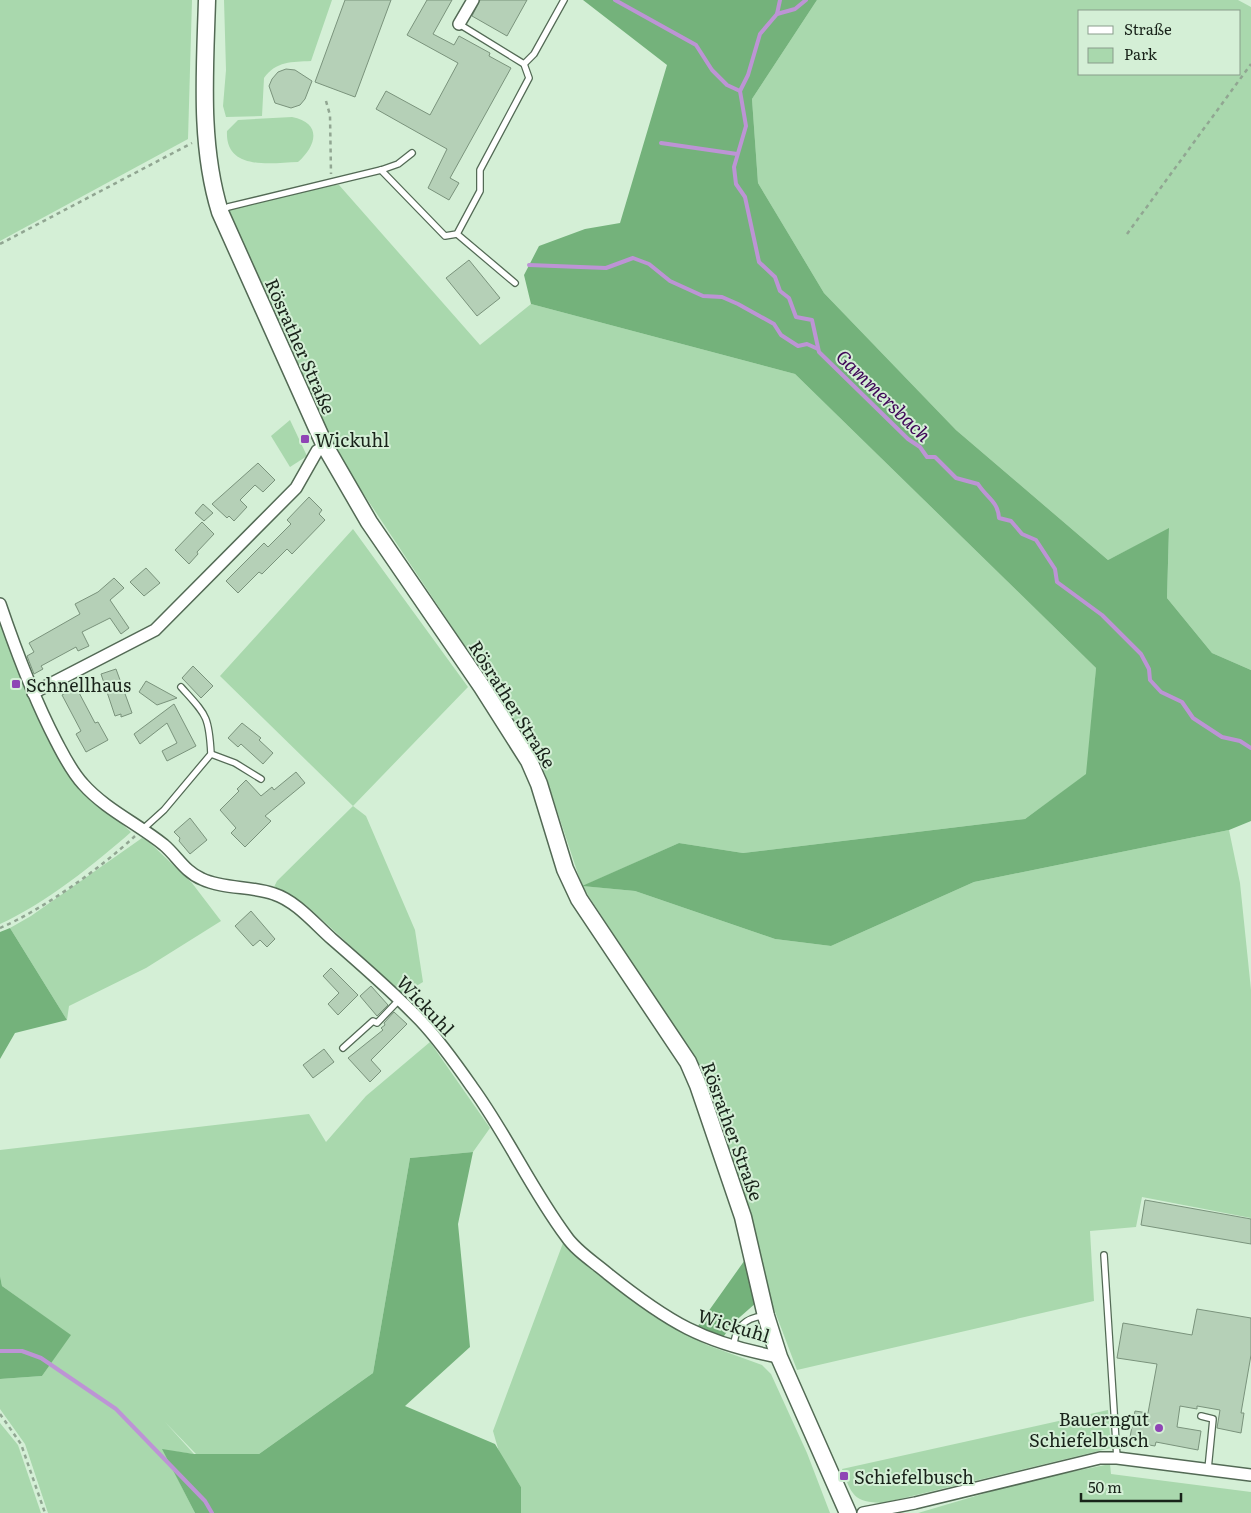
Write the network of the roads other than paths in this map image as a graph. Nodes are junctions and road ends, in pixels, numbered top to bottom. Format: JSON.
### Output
{"nodes":[{"id":1,"x":207,"y":0,"type":"edge"},
{"id":2,"x":473,"y":0,"type":"edge"},
{"id":3,"x":564,"y":0,"type":"edge"},
{"id":4,"x":459,"y":24,"type":"joint"},
{"id":5,"x":524,"y":64,"type":"junction"},
{"id":6,"x":412,"y":154,"type":"dead end"},
{"id":7,"x":381,"y":170,"type":"junction"},
{"id":8,"x":220,"y":212,"type":"junction"},
{"id":9,"x":457,"y":234,"type":"junction"},
{"id":10,"x":515,"y":283,"type":"dead end"},
{"id":11,"x":326,"y":446,"type":"junction"},
{"id":12,"x":0,"y":604,"type":"edge"},
{"id":13,"x":181,"y":687,"type":"dead end"},
{"id":14,"x":33,"y":693,"type":"junction"},
{"id":15,"x":211,"y":754,"type":"junction"},
{"id":16,"x":262,"y":779,"type":"dead end"},
{"id":17,"x":143,"y":829,"type":"junction"},
{"id":18,"x":399,"y":1000,"type":"junction"},
{"id":19,"x":343,"y":1048,"type":"dead end"},
{"id":20,"x":1104,"y":1255,"type":"dead end"},
{"id":21,"x":766,"y":1316,"type":"junction"},
{"id":22,"x":734,"y":1347,"type":"junction"},
{"id":23,"x":779,"y":1357,"type":"junction"},
{"id":24,"x":1201,"y":1416,"type":"dead end"},
{"id":25,"x":1117,"y":1458,"type":"junction"},
{"id":26,"x":1208,"y":1469,"type":"junction"},
{"id":27,"x":1251,"y":1476,"type":"edge"},
{"id":28,"x":848,"y":1513,"type":"edge"},
{"id":29,"x":863,"y":1513,"type":"edge"}],
"edges":[{"from":1,"to":8,"type":"street","name":"Rösrather Straße"},
{"from":2,"to":4,"type":"street"},
{"from":3,"to":5,"type":"lane"},
{"from":4,"to":5,"type":"lane"},
{"from":5,"to":9,"type":"lane"},
{"from":6,"to":7,"type":"lane"},
{"from":7,"to":8,"type":"lane"},
{"from":7,"to":9,"type":"lane"},
{"from":8,"to":11,"type":"street","name":"Rösrather Straße"},
{"from":9,"to":10,"type":"lane"},
{"from":11,"to":14,"type":"street"},
{"from":11,"to":21,"type":"street","name":"Rösrather Straße"},
{"from":12,"to":14,"type":"street","name":"Wickuhl"},
{"from":13,"to":15,"type":"lane"},
{"from":14,"to":17,"type":"street","name":"Wickuhl"},
{"from":15,"to":16,"type":"lane"},
{"from":15,"to":17,"type":"lane"},
{"from":17,"to":18,"type":"street","name":"Wickuhl"},
{"from":18,"to":19,"type":"lane"},
{"from":18,"to":22,"type":"street","name":"Wickuhl"},
{"from":20,"to":25,"type":"lane"},
{"from":21,"to":22,"type":"lane"},
{"from":21,"to":23,"type":"street","name":"Rösrather Straße"},
{"from":22,"to":23,"type":"street","name":"Wickuhl"},
{"from":23,"to":28,"type":"street","name":"Rösrather Straße"},
{"from":24,"to":26,"type":"lane"},
{"from":25,"to":26,"type":"street"},
{"from":25,"to":29,"type":"street"},
{"from":26,"to":27,"type":"street"}]}
